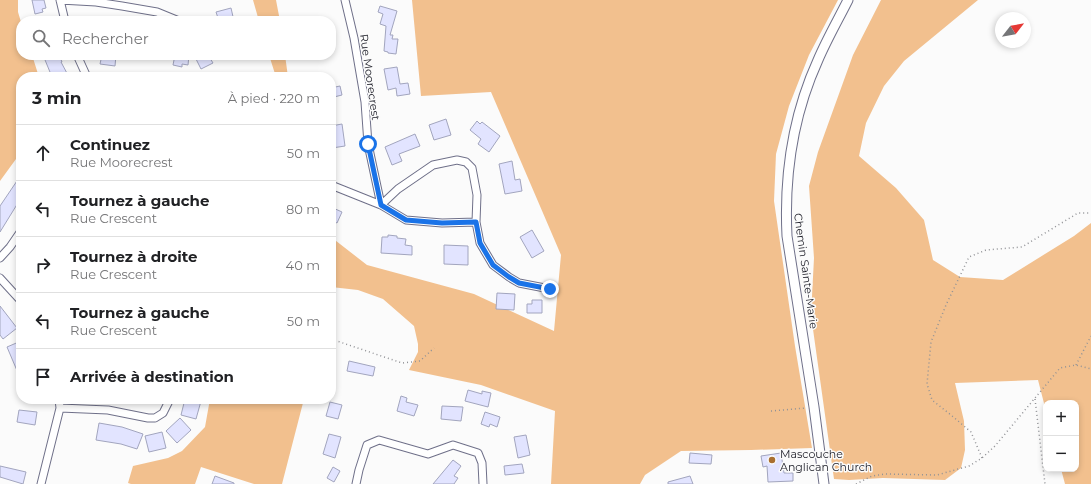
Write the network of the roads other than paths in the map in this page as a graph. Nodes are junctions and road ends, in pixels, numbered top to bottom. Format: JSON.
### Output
{"nodes":[{"id":1,"x":60,"y":0,"type":"edge"},
{"id":2,"x":345,"y":0,"type":"edge"},
{"id":3,"x":848,"y":0,"type":"edge"},
{"id":4,"x":64,"y":16,"type":"edge"},
{"id":5,"x":167,"y":16,"type":"edge"},
{"id":6,"x":79,"y":60,"type":"edge"},
{"id":7,"x":85,"y":72,"type":"edge"},
{"id":8,"x":336,"y":188,"type":"edge"},
{"id":9,"x":381,"y":205,"type":"junction"},
{"id":10,"x":476,"y":222,"type":"junction"},
{"id":11,"x":16,"y":238,"type":"edge"},
{"id":12,"x":0,"y":258,"type":"edge"},
{"id":13,"x":0,"y":278,"type":"edge"},
{"id":14,"x":550,"y":289,"type":"dead end"},
{"id":15,"x":16,"y":296,"type":"edge"},
{"id":16,"x":60,"y":404,"type":"edge"},
{"id":17,"x":168,"y":404,"type":"edge"},
{"id":18,"x":60,"y":408,"type":"junction"},
{"id":19,"x":41,"y":484,"type":"edge"},
{"id":20,"x":356,"y":484,"type":"edge"},
{"id":21,"x":483,"y":484,"type":"edge"},
{"id":22,"x":824,"y":484,"type":"edge"}],
"edges":[{"from":1,"to":4,"type":"street"},
{"from":1,"to":5,"type":"street"},
{"from":2,"to":9,"type":"street","name":"Rue Moorecrest"},
{"from":3,"to":22,"type":"street","name":"Chemin Sainte-Marie"},
{"from":6,"to":7,"type":"street"},
{"from":8,"to":9,"type":"street"},
{"from":9,"to":10,"type":"street"},
{"from":9,"to":10,"type":"street"},
{"from":10,"to":14,"type":"street"},
{"from":11,"to":12,"type":"street"},
{"from":13,"to":15,"type":"street"},
{"from":16,"to":18,"type":"street"},
{"from":17,"to":18,"type":"street"},
{"from":18,"to":19,"type":"street"},
{"from":20,"to":21,"type":"street"}]}
